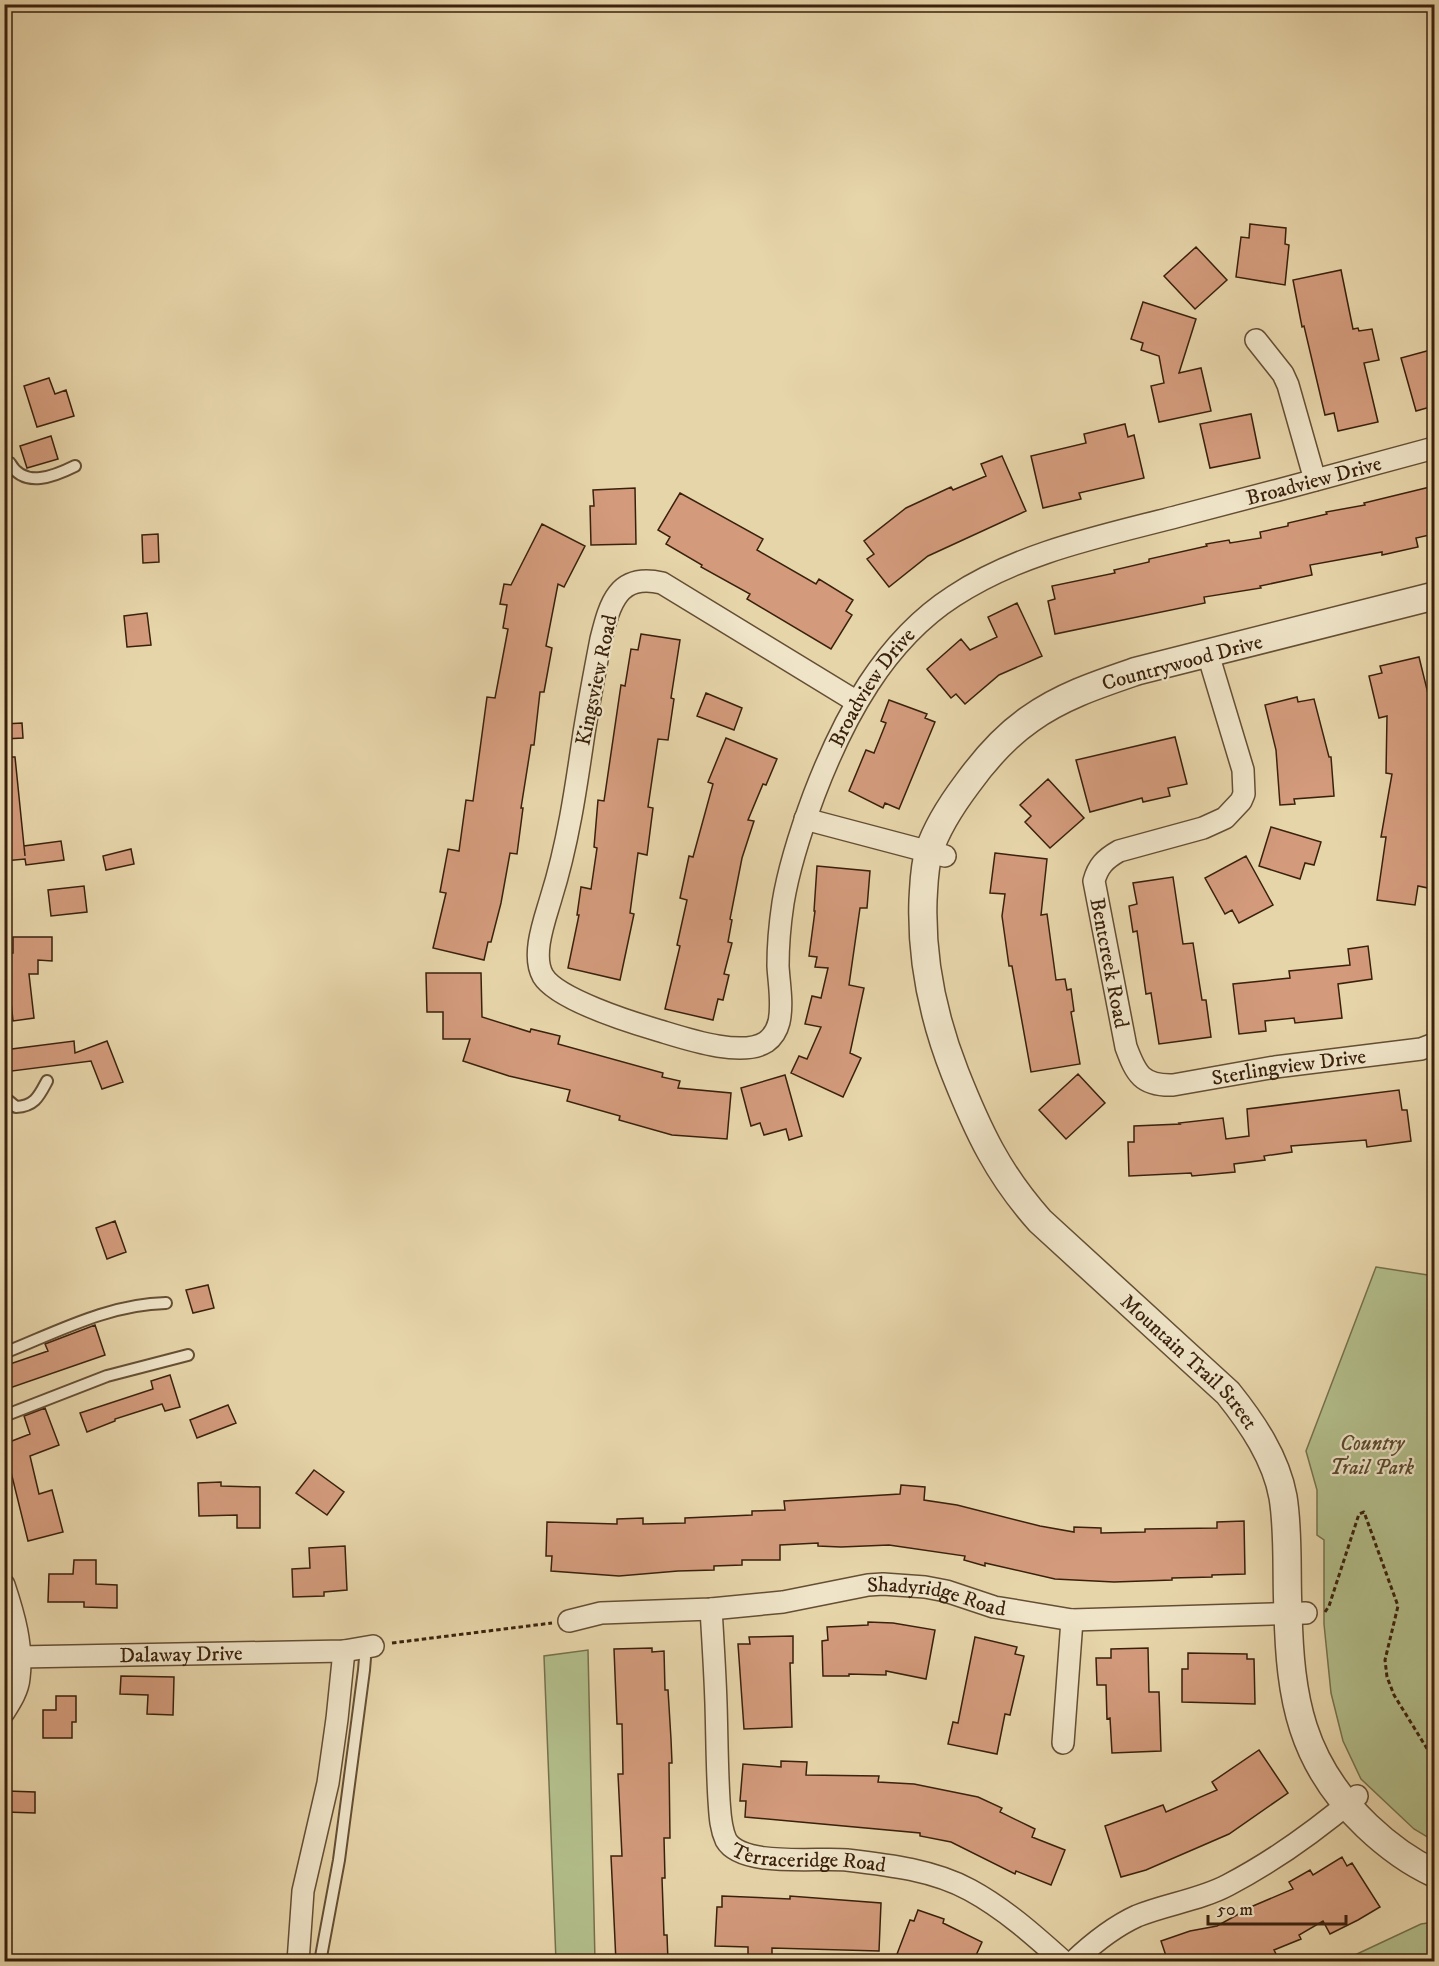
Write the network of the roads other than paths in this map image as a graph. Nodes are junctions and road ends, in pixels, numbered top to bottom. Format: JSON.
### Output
{"nodes":[{"id":1,"x":1256,"y":340,"type":"dead end"},
{"id":2,"x":1434,"y":448,"type":"edge"},
{"id":3,"x":4,"y":462,"type":"edge"},
{"id":4,"x":75,"y":466,"type":"dead end"},
{"id":5,"x":1315,"y":480,"type":"junction"},
{"id":6,"x":1434,"y":596,"type":"edge"},
{"id":7,"x":1434,"y":611,"type":"edge"},
{"id":8,"x":1210,"y":661,"type":"junction"},
{"id":9,"x":857,"y":702,"type":"junction"},
{"id":10,"x":805,"y":819,"type":"junction"},
{"id":11,"x":937,"y":854,"type":"junction"},
{"id":12,"x":540,"y":968,"type":"joint"},
{"id":13,"x":1434,"y":1044,"type":"edge"},
{"id":14,"x":1144,"y":1079,"type":"joint"},
{"id":15,"x":47,"y":1081,"type":"dead end"},
{"id":16,"x":4,"y":1097,"type":"edge"},
{"id":17,"x":166,"y":1303,"type":"dead end"},
{"id":18,"x":4,"y":1353,"type":"edge"},
{"id":19,"x":188,"y":1355,"type":"dead end"},
{"id":20,"x":4,"y":1416,"type":"edge"},
{"id":21,"x":4,"y":1585,"type":"edge"},
{"id":22,"x":711,"y":1609,"type":"junction"},
{"id":23,"x":1297,"y":1613,"type":"junction"},
{"id":24,"x":1072,"y":1620,"type":"junction"},
{"id":25,"x":569,"y":1621,"type":"road end"},
{"id":26,"x":360,"y":1648,"type":"junction"},
{"id":27,"x":19,"y":1657,"type":"junction"},
{"id":28,"x":4,"y":1712,"type":"edge"},
{"id":29,"x":1063,"y":1743,"type":"dead end"},
{"id":30,"x":1351,"y":1800,"type":"junction"},
{"id":31,"x":1434,"y":1861,"type":"edge"},
{"id":32,"x":1434,"y":1873,"type":"edge"},
{"id":33,"x":298,"y":1962,"type":"edge"},
{"id":34,"x":320,"y":1962,"type":"edge"},
{"id":35,"x":1064,"y":1962,"type":"edge"},
{"id":36,"x":1073,"y":1962,"type":"edge"}],
"edges":[{"from":1,"to":5,"type":"street"},
{"from":2,"to":5,"type":"street","name":"Broadview Drive"},
{"from":3,"to":4,"type":"lane"},
{"from":5,"to":9,"type":"street","name":"Broadview Drive"},
{"from":6,"to":8,"type":"street","name":"Countrywood Drive"},
{"from":7,"to":8,"type":"street","name":"Countrywood Drive"},
{"from":8,"to":11,"type":"street","name":"Countrywood Drive"},
{"from":8,"to":14,"type":"street","name":"Bentcreek Road"},
{"from":9,"to":10,"type":"street","name":"Broadview Drive"},
{"from":9,"to":12,"type":"street","name":"Kingsview Road"},
{"from":10,"to":11,"type":"street"},
{"from":10,"to":12,"type":"street","name":"Broadview Drive"},
{"from":11,"to":23,"type":"street","name":"Mountain Trail Street"},
{"from":13,"to":14,"type":"street","name":"Sterlingview Drive"},
{"from":15,"to":16,"type":"lane"},
{"from":17,"to":18,"type":"lane"},
{"from":19,"to":20,"type":"lane"},
{"from":21,"to":27,"type":"street"},
{"from":22,"to":24,"type":"street","name":"Shadyridge Road"},
{"from":22,"to":25,"type":"street","name":"Shadyridge Road"},
{"from":22,"to":35,"type":"street","name":"Terraceridge Road"},
{"from":23,"to":24,"type":"street","name":"Shadyridge Road"},
{"from":23,"to":30,"type":"street","name":"Mountain Trail Street"},
{"from":24,"to":29,"type":"street"},
{"from":26,"to":27,"type":"street","name":"Dalaway Drive"},
{"from":26,"to":33,"type":"street"},
{"from":26,"to":34,"type":"lane"},
{"from":27,"to":28,"type":"street"},
{"from":30,"to":31,"type":"street","name":"Mountain Trail Street"},
{"from":30,"to":32,"type":"street","name":"Mountain Trail Street"},
{"from":30,"to":36,"type":"street"}]}
